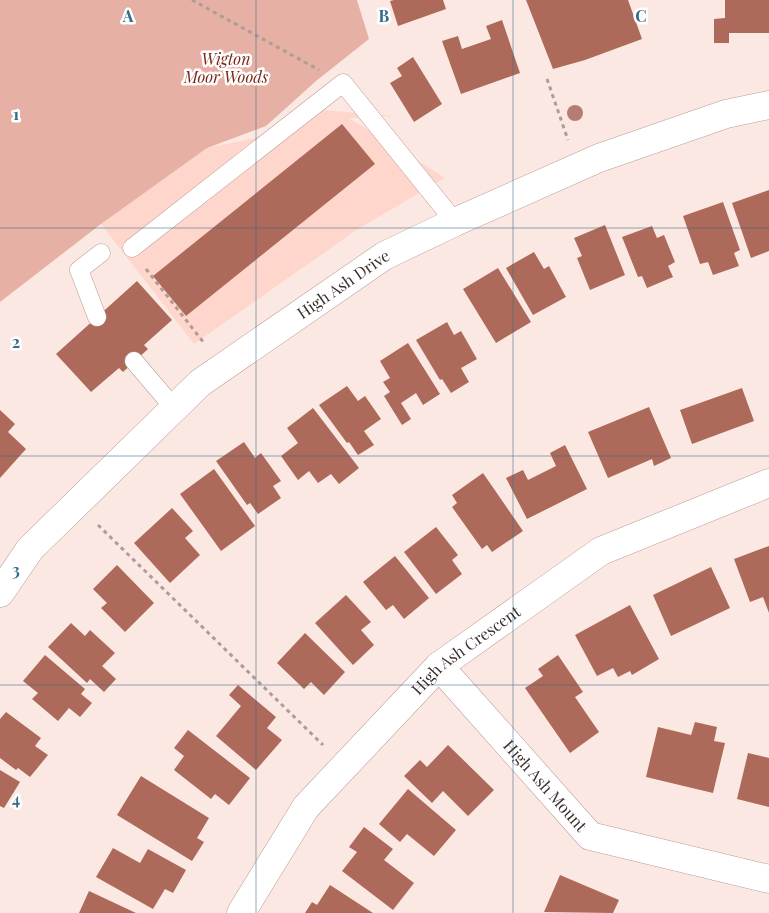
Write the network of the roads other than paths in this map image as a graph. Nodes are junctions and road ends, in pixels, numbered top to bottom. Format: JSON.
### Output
{"nodes":[{"id":1,"x":769,"y":105,"type":"edge"},
{"id":2,"x":454,"y":222,"type":"junction"},
{"id":3,"x":132,"y":248,"type":"road end"},
{"id":4,"x":101,"y":253,"type":"dead end"},
{"id":5,"x":97,"y":317,"type":"dead end"},
{"id":6,"x":134,"y":362,"type":"dead end"},
{"id":7,"x":174,"y":408,"type":"junction"},
{"id":8,"x":769,"y":483,"type":"edge"},
{"id":9,"x":0,"y":593,"type":"edge"},
{"id":10,"x":438,"y":666,"type":"junction"},
{"id":11,"x":769,"y":879,"type":"edge"},
{"id":12,"x":241,"y":913,"type":"edge"}],
"edges":[{"from":1,"to":2,"type":"street","name":"High Ash Drive"},
{"from":2,"to":3,"type":"lane"},
{"from":2,"to":7,"type":"street","name":"High Ash Drive"},
{"from":4,"to":5,"type":"lane"},
{"from":6,"to":7,"type":"lane"},
{"from":7,"to":9,"type":"street","name":"High Ash Drive"},
{"from":8,"to":10,"type":"street","name":"High Ash Crescent"},
{"from":10,"to":11,"type":"street","name":"High Ash Mount"},
{"from":10,"to":12,"type":"street","name":"High Ash Crescent"}]}
